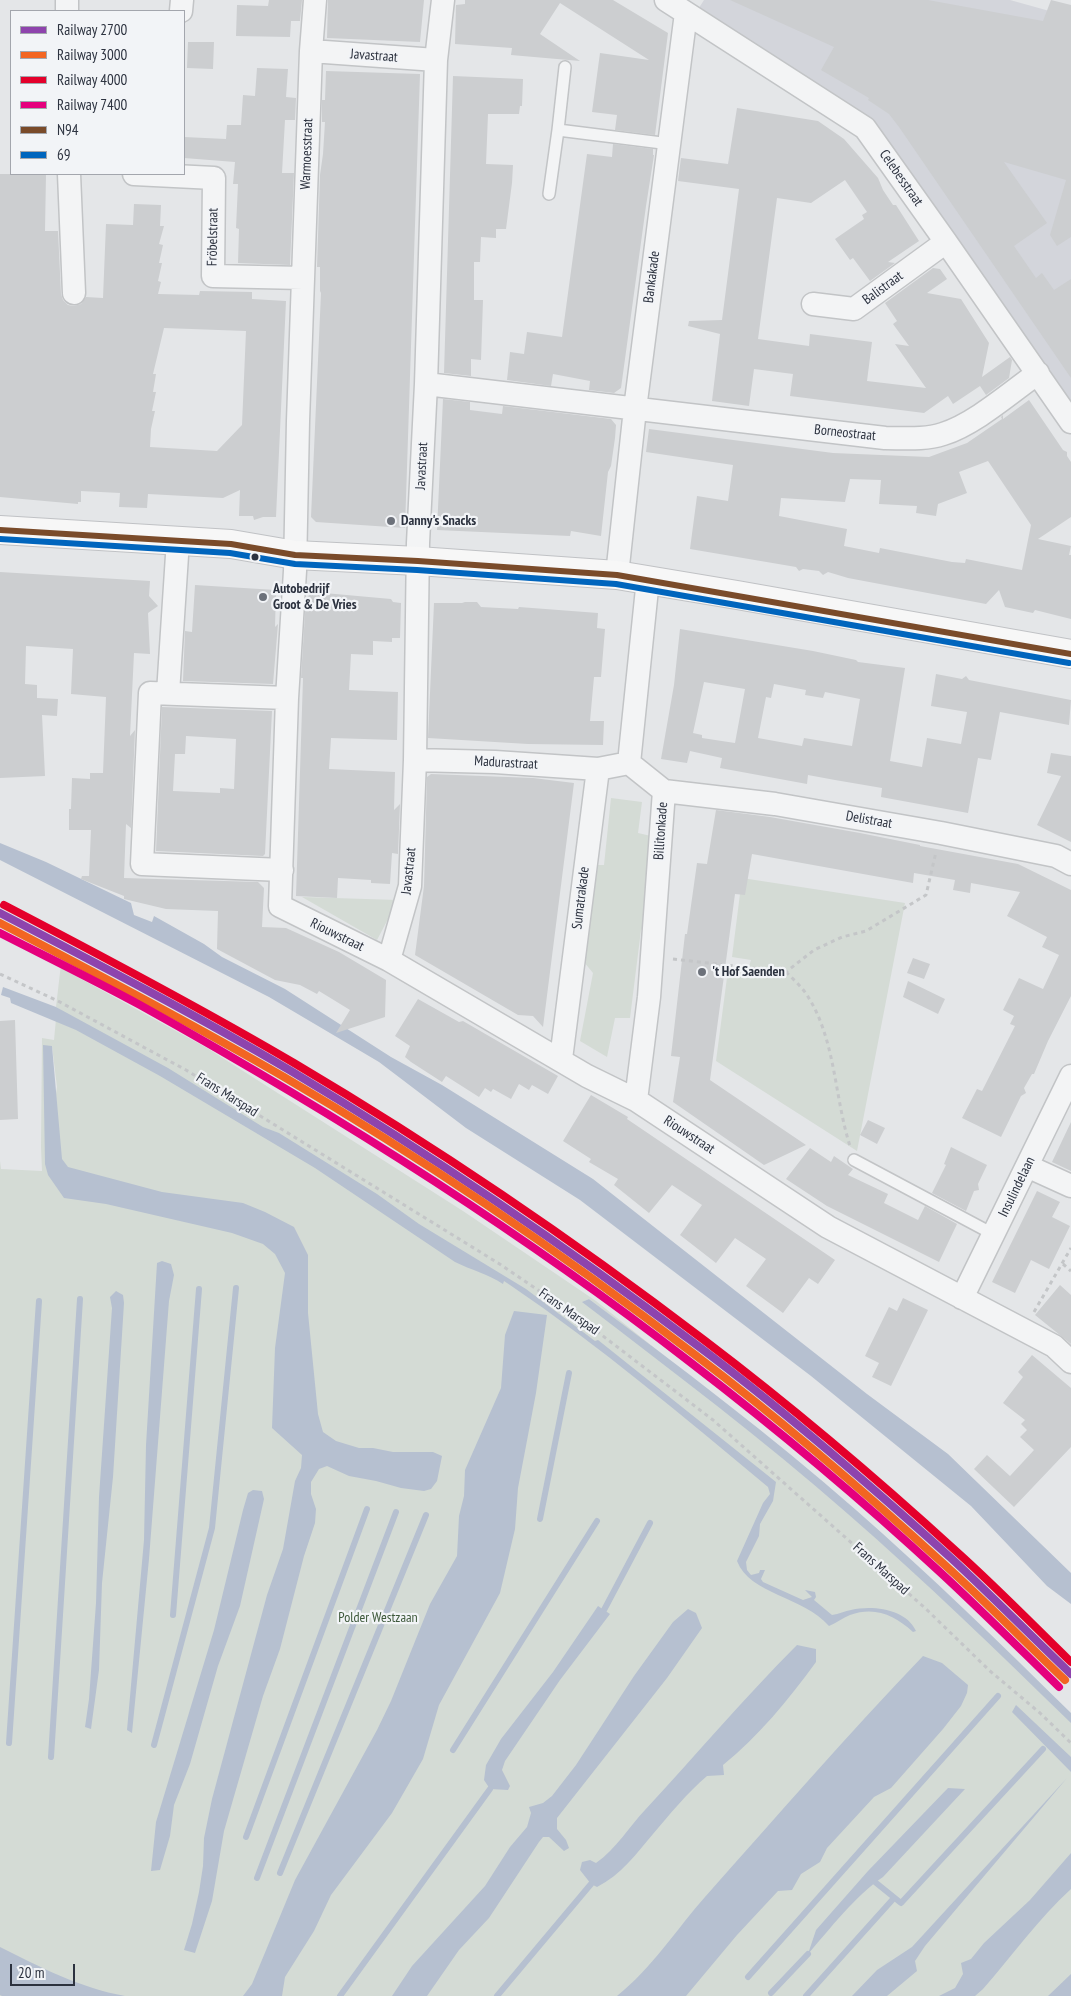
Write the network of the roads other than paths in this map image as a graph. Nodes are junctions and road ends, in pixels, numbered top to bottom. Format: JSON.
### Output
{"nodes":[{"id":1,"x":315,"y":0,"type":"edge"},
{"id":2,"x":443,"y":0,"type":"edge"},
{"id":3,"x":666,"y":0,"type":"edge"},
{"id":4,"x":686,"y":13,"type":"junction"},
{"id":5,"x":311,"y":52,"type":"junction"},
{"id":6,"x":436,"y":60,"type":"junction"},
{"id":7,"x":566,"y":67,"type":"dead end"},
{"id":8,"x":558,"y":130,"type":"junction"},
{"id":9,"x":670,"y":144,"type":"junction"},
{"id":10,"x":69,"y":175,"type":"edge"},
{"id":11,"x":174,"y":175,"type":"edge"},
{"id":12,"x":549,"y":194,"type":"dead end"},
{"id":13,"x":946,"y":242,"type":"junction"},
{"id":14,"x":303,"y":278,"type":"junction"},
{"id":15,"x":74,"y":293,"type":"dead end"},
{"id":16,"x":813,"y":304,"type":"dead end"},
{"id":17,"x":1038,"y":373,"type":"junction"},
{"id":18,"x":426,"y":384,"type":"junction"},
{"id":19,"x":635,"y":409,"type":"junction"},
{"id":20,"x":1071,"y":422,"type":"edge"},
{"id":21,"x":0,"y":530,"type":"edge"},
{"id":22,"x":178,"y":540,"type":"junction"},
{"id":23,"x":295,"y":555,"type":"junction"},
{"id":24,"x":418,"y":561,"type":"junction"},
{"id":25,"x":617,"y":575,"type":"junction"},
{"id":26,"x":648,"y":579,"type":"junction"},
{"id":27,"x":1071,"y":654,"type":"edge"},
{"id":28,"x":168,"y":693,"type":"junction"},
{"id":29,"x":287,"y":698,"type":"junction"},
{"id":30,"x":415,"y":760,"type":"junction"},
{"id":31,"x":629,"y":762,"type":"junction"},
{"id":32,"x":598,"y":768,"type":"junction"},
{"id":33,"x":664,"y":791,"type":"junction"},
{"id":34,"x":1071,"y":864,"type":"edge"},
{"id":35,"x":282,"y":870,"type":"junction"},
{"id":36,"x":301,"y":917,"type":"joint"},
{"id":37,"x":389,"y":960,"type":"junction"},
{"id":38,"x":561,"y":1059,"type":"junction"},
{"id":39,"x":1071,"y":1076,"type":"edge"},
{"id":40,"x":636,"y":1100,"type":"junction"},
{"id":41,"x":854,"y":1160,"type":"road end"},
{"id":42,"x":1027,"y":1166,"type":"junction"},
{"id":43,"x":1071,"y":1186,"type":"edge"},
{"id":44,"x":993,"y":1234,"type":"junction"},
{"id":45,"x":962,"y":1298,"type":"junction"},
{"id":46,"x":1071,"y":1362,"type":"edge"}],
"edges":[{"from":1,"to":5,"type":"street","name":"Warmoesstraat"},
{"from":2,"to":6,"type":"street","name":"Javastraat"},
{"from":3,"to":4,"type":"street","name":"Celebesstraat"},
{"from":4,"to":9,"type":"street","name":"Bankakade"},
{"from":4,"to":13,"type":"street","name":"Celebesstraat"},
{"from":5,"to":6,"type":"street","name":"Javastraat"},
{"from":5,"to":14,"type":"street","name":"Warmoesstraat"},
{"from":6,"to":18,"type":"street","name":"Javastraat"},
{"from":7,"to":8,"type":"lane"},
{"from":8,"to":9,"type":"lane"},
{"from":8,"to":12,"type":"lane"},
{"from":9,"to":19,"type":"street","name":"Bankakade"},
{"from":10,"to":15,"type":"street"},
{"from":11,"to":14,"type":"street","name":"Fröbelstraat"},
{"from":13,"to":16,"type":"street","name":"Balistraat"},
{"from":13,"to":17,"type":"street","name":"Celebesstraat"},
{"from":14,"to":23,"type":"street","name":"Warmoesstraat"},
{"from":17,"to":19,"type":"street","name":"Borneostraat"},
{"from":17,"to":20,"type":"street","name":"Celebesstraat"},
{"from":18,"to":19,"type":"street"},
{"from":18,"to":24,"type":"street","name":"Javastraat"},
{"from":19,"to":25,"type":"street","name":"Bankakade"},
{"from":21,"to":22,"type":"main road"},
{"from":22,"to":23,"type":"main road"},
{"from":22,"to":28,"type":"street"},
{"from":23,"to":24,"type":"main road"},
{"from":23,"to":29,"type":"street","name":"Warmoesstraat"},
{"from":24,"to":25,"type":"main road"},
{"from":24,"to":30,"type":"street","name":"Javastraat"},
{"from":25,"to":26,"type":"main road"},
{"from":26,"to":27,"type":"main road"},
{"from":26,"to":31,"type":"street"},
{"from":28,"to":29,"type":"street"},
{"from":28,"to":35,"type":"street"},
{"from":29,"to":35,"type":"street","name":"Warmoesstraat"},
{"from":30,"to":32,"type":"street","name":"Madurastraat"},
{"from":30,"to":37,"type":"street","name":"Javastraat"},
{"from":31,"to":32,"type":"street"},
{"from":31,"to":33,"type":"street","name":"Billitonkade"},
{"from":32,"to":38,"type":"street","name":"Sumatrakade"},
{"from":33,"to":34,"type":"street","name":"Delistraat"},
{"from":33,"to":40,"type":"street","name":"Billitonkade"},
{"from":35,"to":36,"type":"street","name":"Warmoesstraat"},
{"from":36,"to":37,"type":"street","name":"Riouwstraat"},
{"from":37,"to":38,"type":"street","name":"Riouwstraat"},
{"from":38,"to":40,"type":"street","name":"Riouwstraat"},
{"from":39,"to":42,"type":"street","name":"Insulindelaan"},
{"from":40,"to":45,"type":"street","name":"Riouwstraat"},
{"from":41,"to":44,"type":"lane"},
{"from":42,"to":43,"type":"street"},
{"from":42,"to":44,"type":"street","name":"Insulindelaan"},
{"from":44,"to":45,"type":"street","name":"Insulindelaan"},
{"from":45,"to":46,"type":"street","name":"Riouwstraat"}]}
